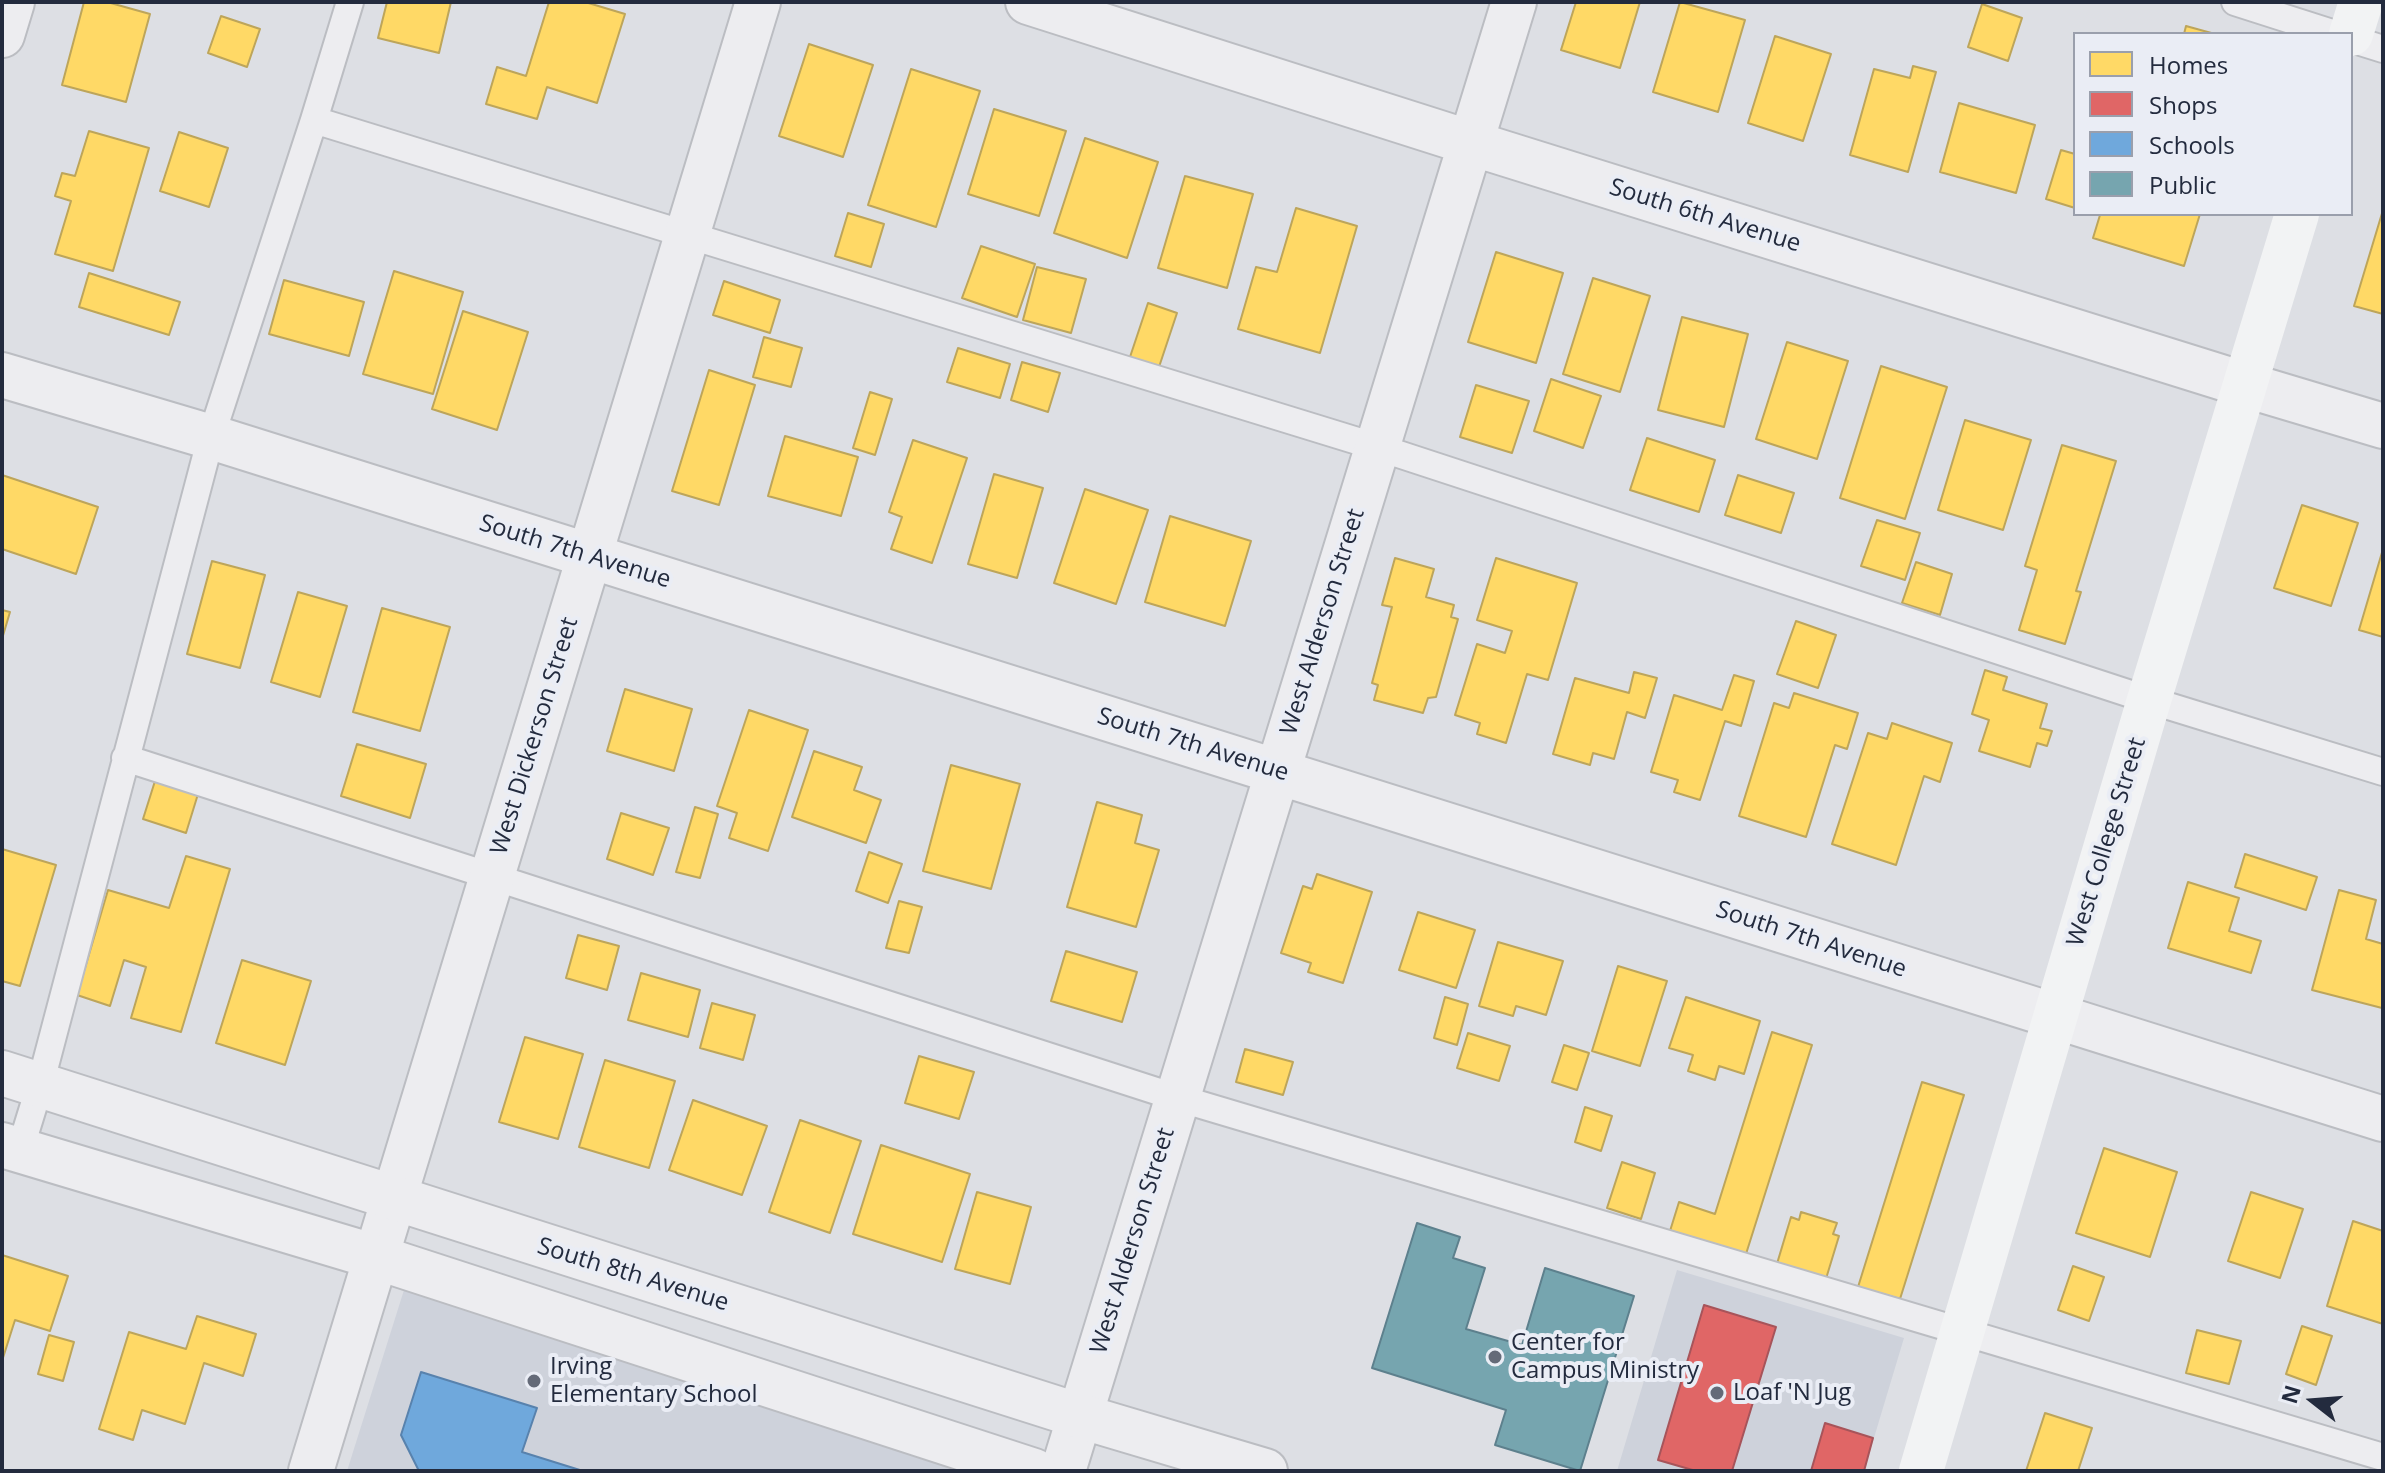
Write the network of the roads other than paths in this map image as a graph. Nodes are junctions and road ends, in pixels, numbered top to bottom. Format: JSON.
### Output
{"nodes":[{"id":1,"x":12,"y":2,"type":"edge"},
{"id":2,"x":350,"y":2,"type":"edge"},
{"id":3,"x":758,"y":2,"type":"edge"},
{"id":4,"x":1028,"y":2,"type":"edge"},
{"id":5,"x":1514,"y":2,"type":"edge"},
{"id":6,"x":2235,"y":2,"type":"edge"},
{"id":7,"x":2361,"y":2,"type":"edge"},
{"id":8,"x":2329,"y":32,"type":"edge"},
{"id":9,"x":2352,"y":32,"type":"edge"},
{"id":10,"x":2,"y":35,"type":"edge"},
{"id":11,"x":2353,"y":37,"type":"edge"},
{"id":12,"x":2383,"y":49,"type":"edge"},
{"id":13,"x":314,"y":120,"type":"junction"},
{"id":14,"x":1471,"y":143,"type":"junction"},
{"id":15,"x":2296,"y":216,"type":"edge"},
{"id":16,"x":687,"y":235,"type":"junction"},
{"id":17,"x":2,"y":375,"type":"edge"},
{"id":18,"x":2246,"y":385,"type":"junction"},
{"id":19,"x":2383,"y":426,"type":"edge"},
{"id":20,"x":211,"y":437,"type":"junction"},
{"id":21,"x":1377,"y":447,"type":"junction"},
{"id":22,"x":590,"y":557,"type":"junction"},
{"id":23,"x":2149,"y":700,"type":"junction"},
{"id":24,"x":125,"y":758,"type":"junction"},
{"id":25,"x":1277,"y":772,"type":"junction"},
{"id":26,"x":2383,"y":772,"type":"edge"},
{"id":27,"x":492,"y":875,"type":"junction"},
{"id":28,"x":2055,"y":1017,"type":"junction"},
{"id":29,"x":21,"y":1079,"type":"edge"},
{"id":30,"x":1178,"y":1098,"type":"junction"},
{"id":31,"x":2383,"y":1119,"type":"edge"},
{"id":32,"x":11,"y":1148,"type":"edge"},
{"id":33,"x":394,"y":1200,"type":"junction"},
{"id":34,"x":376,"y":1257,"type":"junction"},
{"id":35,"x":1962,"y":1331,"type":"junction"},
{"id":36,"x":1080,"y":1416,"type":"junction"},
{"id":37,"x":2383,"y":1457,"type":"edge"},
{"id":38,"x":311,"y":1471,"type":"edge"},
{"id":39,"x":1034,"y":1471,"type":"edge"},
{"id":40,"x":1063,"y":1471,"type":"edge"},
{"id":41,"x":1265,"y":1471,"type":"edge"},
{"id":42,"x":1921,"y":1471,"type":"edge"}],
"edges":[{"from":1,"to":10,"type":"street"},
{"from":2,"to":13,"type":"lane"},
{"from":3,"to":16,"type":"street","name":"West Dickerson Street"},
{"from":4,"to":14,"type":"street","name":"South 6th Avenue"},
{"from":5,"to":14,"type":"street","name":"West Alderson Street"},
{"from":6,"to":8,"type":"lane"},
{"from":7,"to":9,"type":"main road"},
{"from":11,"to":12,"type":"lane"},
{"from":13,"to":16,"type":"lane"},
{"from":13,"to":20,"type":"lane"},
{"from":14,"to":18,"type":"street","name":"South 6th Avenue"},
{"from":14,"to":21,"type":"street","name":"West Alderson Street"},
{"from":15,"to":18,"type":"main road","name":"West College Street"},
{"from":16,"to":21,"type":"lane"},
{"from":16,"to":22,"type":"street","name":"West Dickerson Street"},
{"from":17,"to":20,"type":"street","name":"South 7th Avenue"},
{"from":18,"to":19,"type":"street","name":"South 6th Avenue"},
{"from":18,"to":23,"type":"main road","name":"West College Street"},
{"from":20,"to":22,"type":"street","name":"South 7th Avenue"},
{"from":20,"to":24,"type":"lane"},
{"from":21,"to":23,"type":"lane"},
{"from":21,"to":25,"type":"street","name":"West Alderson Street"},
{"from":22,"to":25,"type":"street","name":"South 7th Avenue"},
{"from":22,"to":27,"type":"street","name":"West Dickerson Street"},
{"from":23,"to":26,"type":"lane"},
{"from":23,"to":28,"type":"main road","name":"West College Street"},
{"from":24,"to":27,"type":"lane"},
{"from":24,"to":29,"type":"lane"},
{"from":25,"to":28,"type":"street","name":"South 7th Avenue"},
{"from":25,"to":30,"type":"street","name":"West Alderson Street"},
{"from":27,"to":30,"type":"lane"},
{"from":27,"to":33,"type":"street","name":"West Dickerson Street"},
{"from":28,"to":31,"type":"street","name":"South 7th Avenue"},
{"from":28,"to":35,"type":"main road","name":"West College Street"},
{"from":29,"to":32,"type":"lane"},
{"from":29,"to":33,"type":"street","name":"South 8th Avenue"},
{"from":30,"to":35,"type":"lane"},
{"from":30,"to":36,"type":"street","name":"West Alderson Street"},
{"from":32,"to":34,"type":"street"},
{"from":33,"to":34,"type":"street","name":"West Dickerson Street"},
{"from":33,"to":36,"type":"street","name":"South 8th Avenue"},
{"from":34,"to":38,"type":"street","name":"West Dickerson Street"},
{"from":34,"to":39,"type":"street"},
{"from":35,"to":37,"type":"lane"},
{"from":35,"to":42,"type":"main road","name":"West College Street"},
{"from":36,"to":40,"type":"street","name":"West Alderson Street"},
{"from":36,"to":41,"type":"street","name":"South 8th Avenue"}]}
